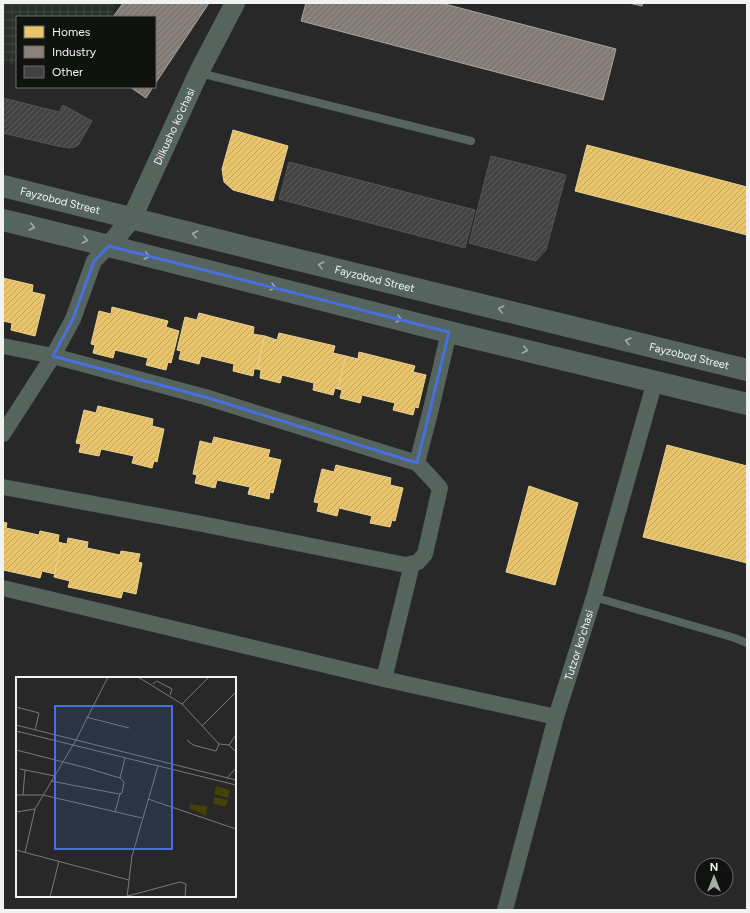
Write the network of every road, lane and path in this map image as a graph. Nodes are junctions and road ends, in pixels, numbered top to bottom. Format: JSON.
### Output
{"nodes":[{"id":1,"x":235,"y":3,"type":"edge"},
{"id":2,"x":199,"y":72,"type":"junction"},
{"id":3,"x":470,"y":141,"type":"dead end"},
{"id":4,"x":3,"y":186,"type":"edge"},
{"id":5,"x":132,"y":218,"type":"junction"},
{"id":6,"x":3,"y":220,"type":"edge"},
{"id":7,"x":109,"y":246,"type":"junction"},
{"id":8,"x":449,"y":332,"type":"junction"},
{"id":9,"x":3,"y":346,"type":"edge"},
{"id":10,"x":53,"y":356,"type":"junction"},
{"id":11,"x":747,"y":370,"type":"edge"},
{"id":12,"x":655,"y":382,"type":"junction"},
{"id":13,"x":747,"y":404,"type":"edge"},
{"id":14,"x":3,"y":434,"type":"edge"},
{"id":15,"x":417,"y":463,"type":"junction"},
{"id":16,"x":3,"y":487,"type":"edge"},
{"id":17,"x":412,"y":564,"type":"junction"},
{"id":18,"x":3,"y":588,"type":"edge"},
{"id":19,"x":594,"y":597,"type":"junction"},
{"id":20,"x":747,"y":643,"type":"edge"},
{"id":21,"x":384,"y":679,"type":"junction"},
{"id":22,"x":556,"y":716,"type":"junction"},
{"id":23,"x":505,"y":910,"type":"edge"}],
"edges":[{"from":1,"to":2,"type":"street","name":"Dilkusho ko'chasi"},
{"from":2,"to":3,"type":"lane"},
{"from":2,"to":5,"type":"street","name":"Dilkusho ko'chasi"},
{"from":4,"to":5,"type":"main road","name":"Fayzobod Street"},
{"from":5,"to":7,"type":"street","name":"Dilkusho ko'chasi"},
{"from":11,"to":5,"type":"main road","name":"Fayzobod Street","one_way":true},
{"from":6,"to":7,"type":"main road","one_way":true},
{"from":7,"to":8,"type":"main road","one_way":true},
{"from":7,"to":10,"type":"street"},
{"from":8,"to":12,"type":"main road","one_way":true},
{"from":8,"to":15,"type":"street"},
{"from":9,"to":10,"type":"street"},
{"from":10,"to":14,"type":"street"},
{"from":10,"to":15,"type":"street"},
{"from":12,"to":13,"type":"main road"},
{"from":12,"to":19,"type":"street","name":"Tutzor ko'chasi"},
{"from":15,"to":17,"type":"street"},
{"from":16,"to":17,"type":"street"},
{"from":17,"to":21,"type":"street"},
{"from":18,"to":21,"type":"street"},
{"from":19,"to":20,"type":"lane"},
{"from":19,"to":22,"type":"street","name":"Tutzor ko'chasi"},
{"from":21,"to":22,"type":"street"},
{"from":22,"to":23,"type":"street","name":"Tutzor ko'chasi"}]}
